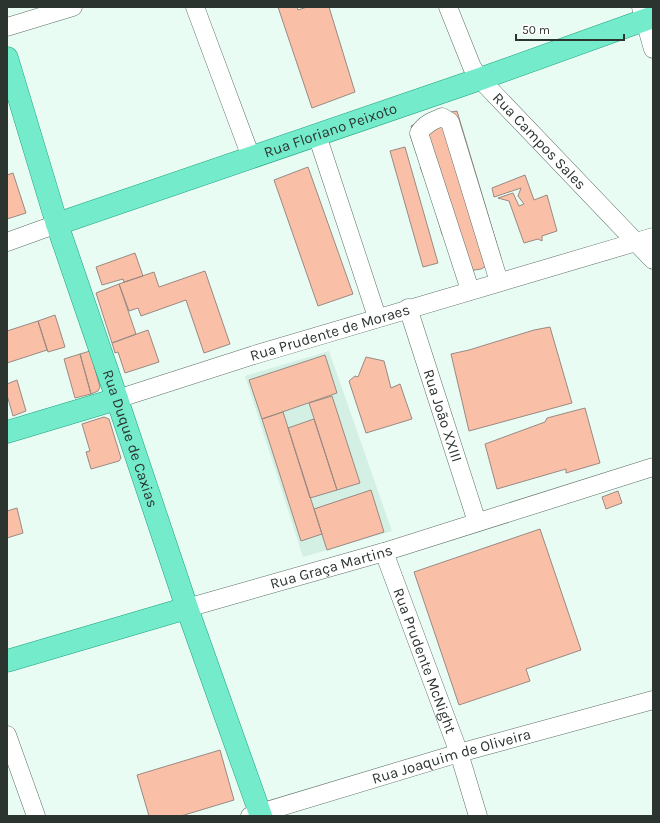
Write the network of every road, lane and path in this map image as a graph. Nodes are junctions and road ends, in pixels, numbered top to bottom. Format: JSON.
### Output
{"nodes":[{"id":1,"x":73,"y":7,"type":"edge"},
{"id":2,"x":195,"y":7,"type":"edge"},
{"id":3,"x":448,"y":7,"type":"edge"},
{"id":4,"x":646,"y":15,"type":"edge"},
{"id":5,"x":7,"y":27,"type":"edge"},
{"id":6,"x":653,"y":49,"type":"edge"},
{"id":7,"x":7,"y":58,"type":"edge"},
{"id":8,"x":480,"y":79,"type":"junction"},
{"id":9,"x":317,"y":135,"type":"junction"},
{"id":10,"x":251,"y":157,"type":"junction"},
{"id":11,"x":57,"y":224,"type":"junction"},
{"id":12,"x":653,"y":237,"type":"edge"},
{"id":13,"x":7,"y":242,"type":"edge"},
{"id":14,"x":636,"y":242,"type":"junction"},
{"id":15,"x":653,"y":260,"type":"edge"},
{"id":16,"x":499,"y":282,"type":"junction"},
{"id":17,"x":470,"y":290,"type":"junction"},
{"id":18,"x":408,"y":308,"type":"junction"},
{"id":19,"x":377,"y":317,"type":"junction"},
{"id":20,"x":117,"y":399,"type":"junction"},
{"id":21,"x":7,"y":432,"type":"edge"},
{"id":22,"x":653,"y":467,"type":"edge"},
{"id":23,"x":477,"y":522,"type":"junction"},
{"id":24,"x":384,"y":552,"type":"junction"},
{"id":25,"x":187,"y":608,"type":"junction"},
{"id":26,"x":7,"y":661,"type":"edge"},
{"id":27,"x":652,"y":703,"type":"edge"},
{"id":28,"x":7,"y":735,"type":"edge"},
{"id":29,"x":459,"y":753,"type":"junction"},
{"id":30,"x":257,"y":815,"type":"edge"},
{"id":31,"x":36,"y":816,"type":"edge"},
{"id":32,"x":478,"y":816,"type":"edge"}],
"edges":[{"from":1,"to":5,"type":"street"},
{"from":2,"to":10,"type":"street"},
{"from":3,"to":8,"type":"street","name":"Rua Campos Sales"},
{"from":4,"to":6,"type":"street"},
{"from":4,"to":8,"type":"main road","name":"Rua Floriano Peixoto"},
{"from":7,"to":11,"type":"main road","name":"Rua Duque de Caxias"},
{"from":8,"to":9,"type":"main road","name":"Rua Floriano Peixoto"},
{"from":8,"to":14,"type":"street","name":"Rua Campos Sales"},
{"from":9,"to":10,"type":"main road","name":"Rua Floriano Peixoto"},
{"from":9,"to":19,"type":"street"},
{"from":10,"to":11,"type":"main road","name":"Rua Floriano Peixoto"},
{"from":11,"to":13,"type":"street","name":"Rua Floriano Peixoto"},
{"from":11,"to":20,"type":"main road","name":"Rua Duque de Caxias"},
{"from":12,"to":14,"type":"street","name":"Rua Prudente de Moraes"},
{"from":14,"to":15,"type":"street","name":"Rua Campos Sales"},
{"from":14,"to":16,"type":"street","name":"Rua Prudente de Moraes"},
{"from":16,"to":17,"type":"street","name":"Rua Prudente de Moraes"},
{"from":16,"to":17,"type":"street"},
{"from":17,"to":18,"type":"street","name":"Rua Prudente de Moraes"},
{"from":18,"to":19,"type":"street","name":"Rua Prudente de Moraes"},
{"from":18,"to":23,"type":"street","name":"Rua João XXIII"},
{"from":19,"to":20,"type":"street","name":"Rua Prudente de Moraes"},
{"from":20,"to":21,"type":"main road","name":"Rua Prudente de Moraes"},
{"from":20,"to":25,"type":"main road","name":"Rua Duque de Caxias"},
{"from":22,"to":23,"type":"street","name":"Rua Graça Martins"},
{"from":23,"to":24,"type":"street","name":"Rua Graça Martins"},
{"from":24,"to":25,"type":"street","name":"Rua Graça Martins"},
{"from":24,"to":29,"type":"street","name":"Rua Prudente McNight"},
{"from":25,"to":26,"type":"main road","name":"Rua Graça Martins"},
{"from":25,"to":30,"type":"main road","name":"Rua Duque de Caxias"},
{"from":27,"to":29,"type":"street","name":"Rua Joaquim de Oliveira"},
{"from":28,"to":31,"type":"street"},
{"from":29,"to":30,"type":"street","name":"Rua Joaquim de Oliveira"},
{"from":29,"to":32,"type":"street","name":"Rua Prudente McNight"}]}
